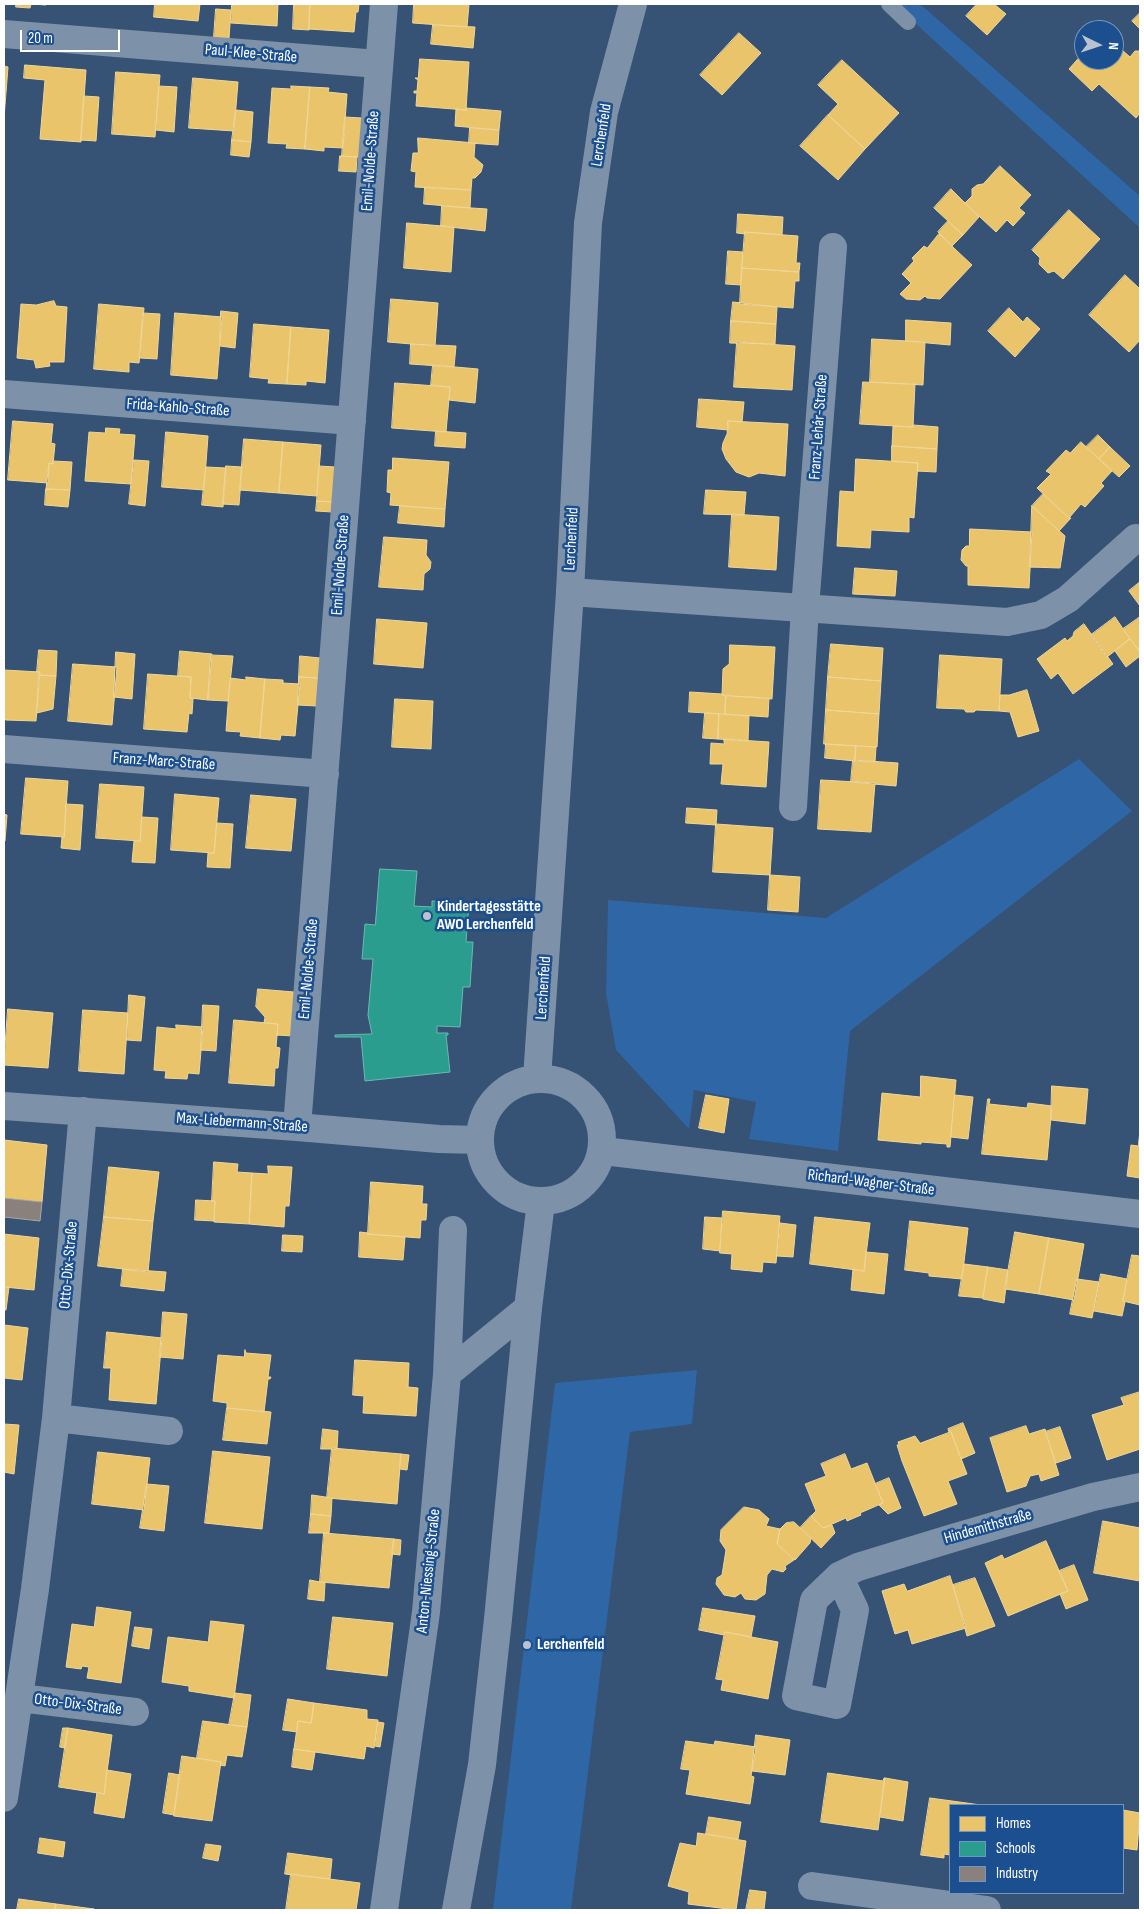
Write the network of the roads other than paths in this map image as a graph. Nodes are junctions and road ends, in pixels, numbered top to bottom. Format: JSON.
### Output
{"nodes":[{"id":1,"x":384,"y":4,"type":"edge"},
{"id":2,"x":633,"y":4,"type":"edge"},
{"id":3,"x":889,"y":4,"type":"edge"},
{"id":4,"x":908,"y":22,"type":"dead end"},
{"id":5,"x":4,"y":34,"type":"edge"},
{"id":6,"x":378,"y":64,"type":"junction"},
{"id":7,"x":833,"y":247,"type":"dead end"},
{"id":8,"x":4,"y":394,"type":"edge"},
{"id":9,"x":352,"y":421,"type":"junction"},
{"id":10,"x":1136,"y":538,"type":"dead end"},
{"id":11,"x":570,"y":592,"type":"junction"},
{"id":12,"x":806,"y":608,"type":"junction"},
{"id":13,"x":4,"y":750,"type":"edge"},
{"id":14,"x":325,"y":774,"type":"junction"},
{"id":15,"x":793,"y":807,"type":"dead end"},
{"id":16,"x":537,"y":1078,"type":"junction"},
{"id":17,"x":4,"y":1106,"type":"edge"},
{"id":18,"x":83,"y":1111,"type":"junction"},
{"id":19,"x":297,"y":1127,"type":"junction"},
{"id":20,"x":480,"y":1140,"type":"junction"},
{"id":21,"x":602,"y":1151,"type":"junction"},
{"id":22,"x":541,"y":1202,"type":"junction"},
{"id":23,"x":1140,"y":1214,"type":"edge"},
{"id":24,"x":453,"y":1230,"type":"dead end"},
{"id":25,"x":528,"y":1308,"type":"junction"},
{"id":26,"x":447,"y":1374,"type":"junction"},
{"id":27,"x":56,"y":1418,"type":"junction"},
{"id":28,"x":169,"y":1431,"type":"dead end"},
{"id":29,"x":1140,"y":1487,"type":"edge"},
{"id":30,"x":839,"y":1576,"type":"dead end"},
{"id":31,"x":20,"y":1698,"type":"junction"},
{"id":32,"x":135,"y":1712,"type":"dead end"},
{"id":33,"x":4,"y":1798,"type":"edge"},
{"id":34,"x":812,"y":1886,"type":"dead end"},
{"id":35,"x":938,"y":1906,"type":"edge"},
{"id":36,"x":384,"y":1910,"type":"edge"},
{"id":37,"x":456,"y":1910,"type":"edge"},
{"id":38,"x":987,"y":1910,"type":"edge"}],
"edges":[{"from":1,"to":6,"type":"street","name":"Emil-Nolde-Straße"},
{"from":2,"to":11,"type":"street","name":"Lerchenfeld"},
{"from":3,"to":4,"type":"lane"},
{"from":5,"to":6,"type":"street","name":"Paul-Klee-Straße"},
{"from":6,"to":9,"type":"street","name":"Emil-Nolde-Straße"},
{"from":7,"to":12,"type":"street","name":"Franz-Lehár-Straße"},
{"from":8,"to":9,"type":"street","name":"Frida-Kahlo-Straße"},
{"from":9,"to":14,"type":"street","name":"Emil-Nolde-Straße"},
{"from":10,"to":12,"type":"street"},
{"from":11,"to":12,"type":"street"},
{"from":11,"to":16,"type":"street","name":"Lerchenfeld"},
{"from":12,"to":15,"type":"street","name":"Franz-Lehár-Straße"},
{"from":13,"to":14,"type":"street","name":"Franz-Marc-Straße"},
{"from":14,"to":19,"type":"street","name":"Emil-Nolde-Straße"},
{"from":16,"to":20,"type":"street"},
{"from":16,"to":21,"type":"street"},
{"from":17,"to":18,"type":"street","name":"Max-Liebermann-Straße"},
{"from":18,"to":19,"type":"street","name":"Max-Liebermann-Straße"},
{"from":18,"to":27,"type":"street","name":"Otto-Dix-Straße"},
{"from":19,"to":20,"type":"street","name":"Max-Liebermann-Straße"},
{"from":20,"to":22,"type":"street"},
{"from":21,"to":22,"type":"street"},
{"from":21,"to":23,"type":"street","name":"Richard-Wagner-Straße"},
{"from":22,"to":25,"type":"street"},
{"from":24,"to":26,"type":"street","name":"Anton-Niessing-Straße"},
{"from":25,"to":26,"type":"street"},
{"from":25,"to":37,"type":"street"},
{"from":26,"to":36,"type":"street","name":"Anton-Niessing-Straße"},
{"from":27,"to":28,"type":"street"},
{"from":27,"to":31,"type":"street","name":"Otto-Dix-Straße"},
{"from":29,"to":30,"type":"street","name":"Hindemithstraße"},
{"from":31,"to":32,"type":"street","name":"Otto-Dix-Straße"},
{"from":31,"to":33,"type":"street","name":"Otto-Dix-Straße"},
{"from":34,"to":35,"type":"street"},
{"from":35,"to":38,"type":"street"}]}
